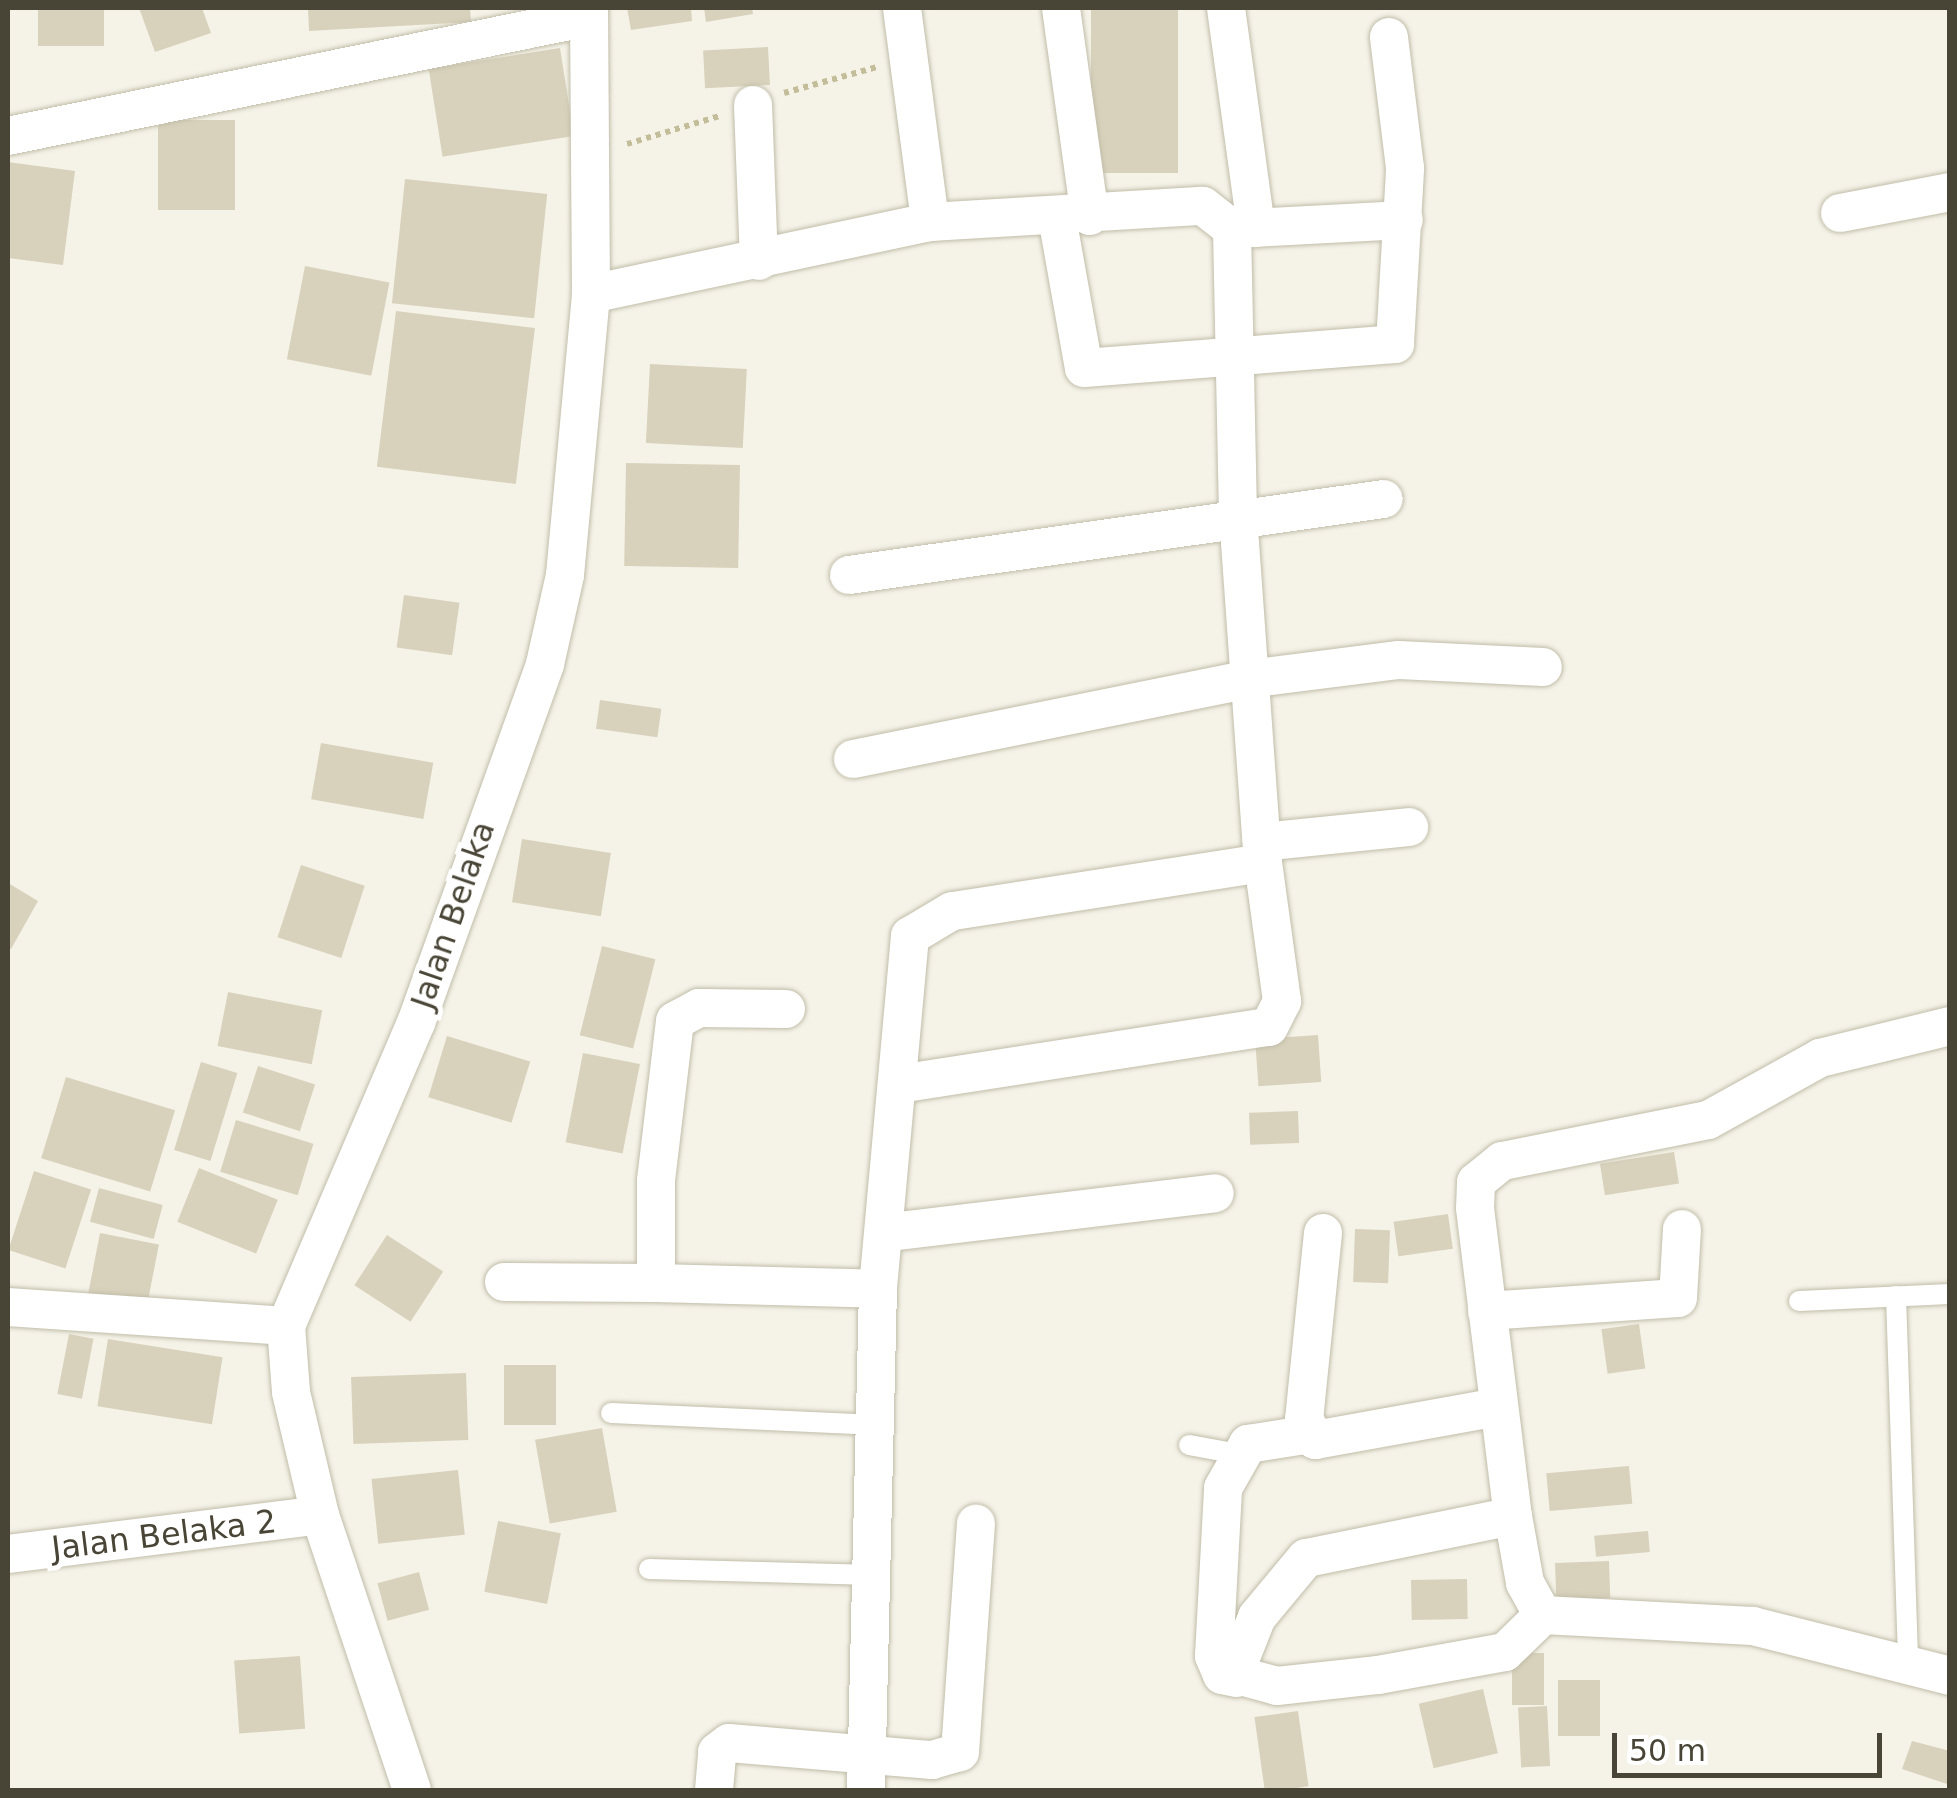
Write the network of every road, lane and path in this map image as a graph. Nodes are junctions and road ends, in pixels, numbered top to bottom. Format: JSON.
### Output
{"nodes":[{"id":1,"x":902,"y":8,"type":"edge"},
{"id":2,"x":1062,"y":8,"type":"edge"},
{"id":3,"x":1226,"y":8,"type":"edge"},
{"id":4,"x":589,"y":12,"type":"edge"},
{"id":5,"x":1389,"y":37,"type":"dead end"},
{"id":6,"x":753,"y":105,"type":"dead end"},
{"id":7,"x":8,"y":136,"type":"edge"},
{"id":8,"x":1950,"y":192,"type":"edge"},
{"id":9,"x":1840,"y":213,"type":"dead end"},
{"id":10,"x":1073,"y":216,"type":"junction"},
{"id":11,"x":1404,"y":220,"type":"junction"},
{"id":12,"x":930,"y":222,"type":"junction"},
{"id":13,"x":1244,"y":229,"type":"junction"},
{"id":14,"x":759,"y":261,"type":"junction"},
{"id":15,"x":591,"y":294,"type":"junction"},
{"id":16,"x":1238,"y":361,"type":"junction"},
{"id":17,"x":1384,"y":499,"type":"dead end"},
{"id":18,"x":1238,"y":515,"type":"junction"},
{"id":19,"x":850,"y":574,"type":"dead end"},
{"id":20,"x":1543,"y":666,"type":"dead end"},
{"id":21,"x":1248,"y":680,"type":"junction"},
{"id":22,"x":852,"y":759,"type":"dead end"},
{"id":23,"x":1409,"y":826,"type":"dead end"},
{"id":24,"x":1262,"y":852,"type":"junction"},
{"id":25,"x":786,"y":1009,"type":"dead end"},
{"id":26,"x":1950,"y":1026,"type":"edge"},
{"id":27,"x":899,"y":1084,"type":"junction"},
{"id":28,"x":1215,"y":1193,"type":"dead end"},
{"id":29,"x":1682,"y":1228,"type":"dead end"},
{"id":30,"x":890,"y":1232,"type":"junction"},
{"id":31,"x":1323,"y":1233,"type":"dead end"},
{"id":32,"x":504,"y":1282,"type":"dead end"},
{"id":33,"x":656,"y":1283,"type":"junction"},
{"id":34,"x":878,"y":1289,"type":"junction"},
{"id":35,"x":1950,"y":1294,"type":"edge"},
{"id":36,"x":1896,"y":1296,"type":"junction"},
{"id":37,"x":1799,"y":1301,"type":"dead end"},
{"id":38,"x":8,"y":1307,"type":"edge"},
{"id":39,"x":1486,"y":1311,"type":"junction"},
{"id":40,"x":286,"y":1326,"type":"junction"},
{"id":41,"x":1498,"y":1407,"type":"junction"},
{"id":42,"x":612,"y":1413,"type":"dead end"},
{"id":43,"x":879,"y":1425,"type":"junction"},
{"id":44,"x":1311,"y":1434,"type":"junction"},
{"id":45,"x":1189,"y":1444,"type":"dead end"},
{"id":46,"x":1238,"y":1454,"type":"junction"},
{"id":47,"x":320,"y":1514,"type":"junction"},
{"id":48,"x":1514,"y":1516,"type":"junction"},
{"id":49,"x":976,"y":1524,"type":"dead end"},
{"id":50,"x":8,"y":1554,"type":"edge"},
{"id":51,"x":649,"y":1569,"type":"dead end"},
{"id":52,"x":874,"y":1574,"type":"junction"},
{"id":53,"x":1543,"y":1615,"type":"junction"},
{"id":54,"x":1908,"y":1667,"type":"junction"},
{"id":55,"x":1950,"y":1676,"type":"edge"},
{"id":56,"x":1244,"y":1677,"type":"junction"},
{"id":57,"x":866,"y":1772,"type":"edge"},
{"id":58,"x":412,"y":1790,"type":"edge"},
{"id":59,"x":714,"y":1790,"type":"edge"}],
"edges":[{"from":1,"to":12,"type":"street"},
{"from":2,"to":10,"type":"street"},
{"from":3,"to":13,"type":"street"},
{"from":4,"to":7,"type":"street"},
{"from":4,"to":15,"type":"street","name":"Jalan Belaka"},
{"from":5,"to":11,"type":"street"},
{"from":6,"to":14,"type":"street"},
{"from":8,"to":9,"type":"street"},
{"from":10,"to":12,"type":"street"},
{"from":10,"to":13,"type":"street"},
{"from":10,"to":16,"type":"street"},
{"from":11,"to":13,"type":"street"},
{"from":11,"to":16,"type":"street"},
{"from":12,"to":14,"type":"street"},
{"from":13,"to":16,"type":"street"},
{"from":14,"to":15,"type":"street"},
{"from":15,"to":40,"type":"street","name":"Jalan Belaka"},
{"from":16,"to":18,"type":"street"},
{"from":17,"to":18,"type":"street"},
{"from":18,"to":19,"type":"street"},
{"from":18,"to":21,"type":"street"},
{"from":20,"to":21,"type":"street"},
{"from":21,"to":22,"type":"street"},
{"from":21,"to":24,"type":"street"},
{"from":23,"to":24,"type":"street"},
{"from":24,"to":27,"type":"street"},
{"from":24,"to":27,"type":"street"},
{"from":25,"to":33,"type":"street"},
{"from":26,"to":39,"type":"street"},
{"from":27,"to":30,"type":"street"},
{"from":28,"to":30,"type":"street"},
{"from":29,"to":39,"type":"street"},
{"from":30,"to":34,"type":"street"},
{"from":31,"to":44,"type":"street"},
{"from":32,"to":33,"type":"street"},
{"from":33,"to":34,"type":"street"},
{"from":34,"to":43,"type":"street"},
{"from":35,"to":36,"type":"lane"},
{"from":36,"to":37,"type":"lane"},
{"from":36,"to":54,"type":"lane"},
{"from":38,"to":40,"type":"street"},
{"from":39,"to":41,"type":"street"},
{"from":40,"to":47,"type":"street","name":"Jalan Belaka"},
{"from":41,"to":44,"type":"street"},
{"from":41,"to":48,"type":"street"},
{"from":42,"to":43,"type":"lane"},
{"from":43,"to":52,"type":"street"},
{"from":44,"to":46,"type":"street"},
{"from":45,"to":46,"type":"lane"},
{"from":46,"to":56,"type":"street"},
{"from":47,"to":50,"type":"street","name":"Jalan Belaka 2"},
{"from":47,"to":58,"type":"street","name":"Jalan Belaka"},
{"from":48,"to":53,"type":"street"},
{"from":48,"to":56,"type":"street"},
{"from":49,"to":57,"type":"street"},
{"from":51,"to":52,"type":"lane"},
{"from":52,"to":57,"type":"street"},
{"from":53,"to":54,"type":"street"},
{"from":53,"to":56,"type":"street"},
{"from":54,"to":55,"type":"street"},
{"from":57,"to":59,"type":"street"}]}
